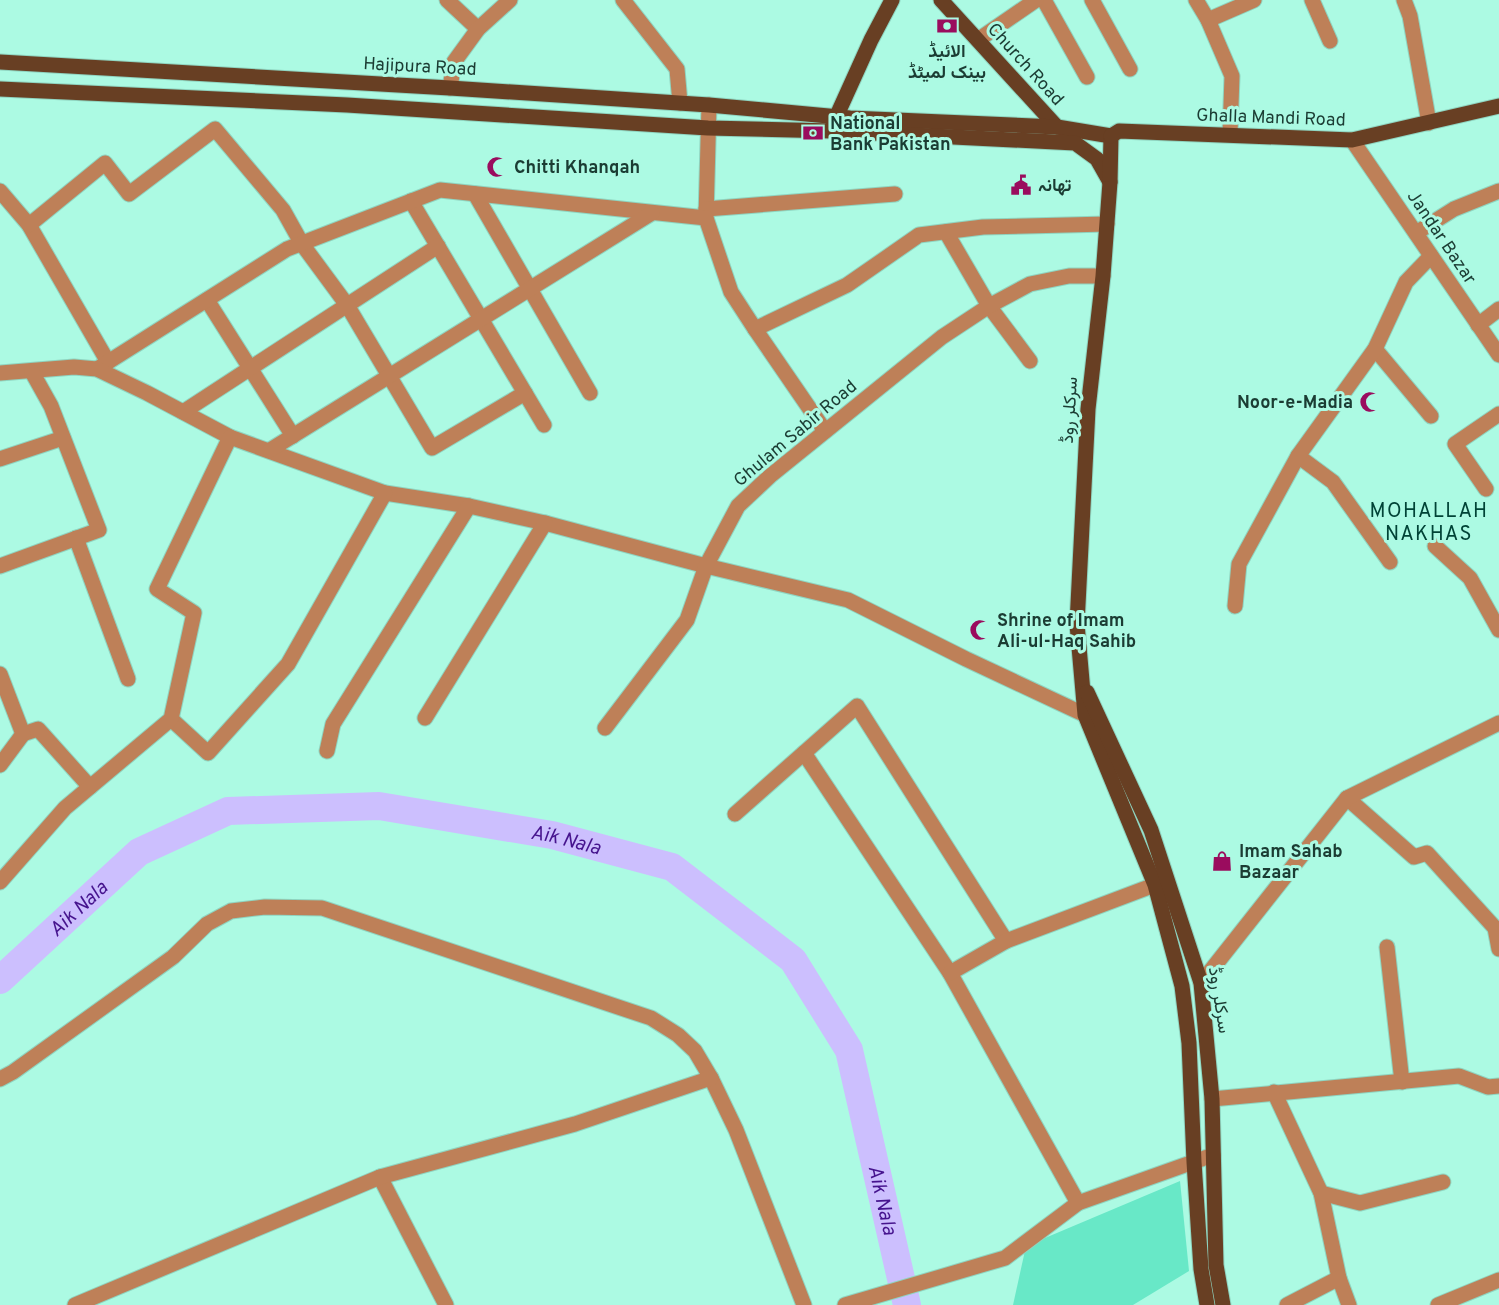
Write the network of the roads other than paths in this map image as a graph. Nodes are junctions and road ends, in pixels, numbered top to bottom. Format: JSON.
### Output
{"nodes":[{"id":1,"x":447,"y":0,"type":"edge"},
{"id":2,"x":510,"y":0,"type":"edge"},
{"id":3,"x":623,"y":0,"type":"edge"},
{"id":4,"x":892,"y":0,"type":"edge"},
{"id":5,"x":941,"y":0,"type":"edge"},
{"id":6,"x":1036,"y":0,"type":"edge"},
{"id":7,"x":1044,"y":0,"type":"edge"},
{"id":8,"x":1092,"y":0,"type":"edge"},
{"id":9,"x":1196,"y":0,"type":"edge"},
{"id":10,"x":1254,"y":0,"type":"edge"},
{"id":11,"x":1312,"y":0,"type":"edge"},
{"id":12,"x":1404,"y":0,"type":"edge"},
{"id":13,"x":1208,"y":20,"type":"junction"},
{"id":14,"x":478,"y":29,"type":"junction"},
{"id":15,"x":978,"y":40,"type":"junction"},
{"id":16,"x":1330,"y":40,"type":"dead end"},
{"id":17,"x":0,"y":62,"type":"edge"},
{"id":18,"x":1130,"y":69,"type":"dead end"},
{"id":19,"x":1087,"y":77,"type":"dead end"},
{"id":20,"x":450,"y":88,"type":"junction"},
{"id":21,"x":0,"y":89,"type":"edge"},
{"id":22,"x":680,"y":103,"type":"junction"},
{"id":23,"x":709,"y":105,"type":"junction"},
{"id":24,"x":1499,"y":106,"type":"edge"},
{"id":25,"x":837,"y":117,"type":"junction"},
{"id":26,"x":1429,"y":123,"type":"junction"},
{"id":27,"x":1057,"y":127,"type":"junction"},
{"id":28,"x":708,"y":128,"type":"junction"},
{"id":29,"x":829,"y":132,"type":"junction"},
{"id":30,"x":1230,"y":134,"type":"junction"},
{"id":31,"x":1111,"y":136,"type":"junction"},
{"id":32,"x":1352,"y":140,"type":"junction"},
{"id":33,"x":1110,"y":182,"type":"junction"},
{"id":34,"x":0,"y":191,"type":"edge"},
{"id":35,"x":1499,"y":191,"type":"edge"},
{"id":36,"x":475,"y":194,"type":"junction"},
{"id":37,"x":895,"y":194,"type":"dead end"},
{"id":38,"x":411,"y":201,"type":"junction"},
{"id":39,"x":652,"y":213,"type":"junction"},
{"id":40,"x":706,"y":214,"type":"junction"},
{"id":41,"x":1107,"y":224,"type":"junction"},
{"id":42,"x":29,"y":225,"type":"junction"},
{"id":43,"x":946,"y":232,"type":"junction"},
{"id":44,"x":1416,"y":233,"type":"junction"},
{"id":45,"x":302,"y":244,"type":"junction"},
{"id":46,"x":438,"y":246,"type":"junction"},
{"id":47,"x":1431,"y":256,"type":"junction"},
{"id":48,"x":1103,"y":276,"type":"junction"},
{"id":49,"x":530,"y":290,"type":"junction"},
{"id":50,"x":207,"y":300,"type":"junction"},
{"id":51,"x":347,"y":305,"type":"junction"},
{"id":52,"x":989,"y":306,"type":"junction"},
{"id":53,"x":1499,"y":309,"type":"edge"},
{"id":54,"x":482,"y":319,"type":"junction"},
{"id":55,"x":1478,"y":325,"type":"junction"},
{"id":56,"x":755,"y":329,"type":"junction"},
{"id":57,"x":1376,"y":349,"type":"junction"},
{"id":58,"x":1499,"y":355,"type":"edge"},
{"id":59,"x":1030,"y":361,"type":"dead end"},
{"id":60,"x":102,"y":365,"type":"junction"},
{"id":61,"x":250,"y":368,"type":"junction"},
{"id":62,"x":32,"y":372,"type":"junction"},
{"id":63,"x":0,"y":373,"type":"edge"},
{"id":64,"x":390,"y":376,"type":"junction"},
{"id":65,"x":525,"y":393,"type":"junction"},
{"id":66,"x":590,"y":393,"type":"dead end"},
{"id":67,"x":183,"y":412,"type":"junction"},
{"id":68,"x":1499,"y":414,"type":"edge"},
{"id":69,"x":1431,"y":416,"type":"dead end"},
{"id":70,"x":544,"y":425,"type":"dead end"},
{"id":71,"x":825,"y":430,"type":"junction"},
{"id":72,"x":293,"y":436,"type":"junction"},
{"id":73,"x":230,"y":437,"type":"junction"},
{"id":74,"x":63,"y":438,"type":"junction"},
{"id":75,"x":270,"y":450,"type":"junction"},
{"id":76,"x":1298,"y":456,"type":"junction"},
{"id":77,"x":0,"y":459,"type":"edge"},
{"id":78,"x":1486,"y":489,"type":"dead end"},
{"id":79,"x":386,"y":493,"type":"junction"},
{"id":80,"x":469,"y":506,"type":"junction"},
{"id":81,"x":545,"y":523,"type":"junction"},
{"id":82,"x":76,"y":538,"type":"junction"},
{"id":83,"x":1435,"y":546,"type":"dead end"},
{"id":84,"x":1390,"y":562,"type":"dead end"},
{"id":85,"x":0,"y":566,"type":"edge"},
{"id":86,"x":706,"y":566,"type":"junction"},
{"id":87,"x":1235,"y":606,"type":"dead end"},
{"id":88,"x":1499,"y":630,"type":"edge"},
{"id":89,"x":0,"y":674,"type":"edge"},
{"id":90,"x":128,"y":680,"type":"dead end"},
{"id":91,"x":1084,"y":687,"type":"junction"},
{"id":92,"x":1085,"y":715,"type":"junction"},
{"id":93,"x":425,"y":718,"type":"dead end"},
{"id":94,"x":171,"y":719,"type":"junction"},
{"id":95,"x":1101,"y":723,"type":"junction"},
{"id":96,"x":1499,"y":723,"type":"edge"},
{"id":97,"x":605,"y":728,"type":"dead end"},
{"id":98,"x":23,"y":734,"type":"junction"},
{"id":99,"x":327,"y":751,"type":"dead end"},
{"id":100,"x":804,"y":753,"type":"junction"},
{"id":101,"x":0,"y":765,"type":"edge"},
{"id":102,"x":90,"y":787,"type":"junction"},
{"id":103,"x":1347,"y":798,"type":"junction"},
{"id":104,"x":735,"y":813,"type":"dead end"},
{"id":105,"x":0,"y":882,"type":"edge"},
{"id":106,"x":1162,"y":882,"type":"junction"},
{"id":107,"x":1006,"y":941,"type":"junction"},
{"id":108,"x":1387,"y":947,"type":"dead end"},
{"id":109,"x":1499,"y":949,"type":"edge"},
{"id":110,"x":950,"y":973,"type":"junction"},
{"id":111,"x":1201,"y":983,"type":"junction"},
{"id":112,"x":711,"y":1078,"type":"junction"},
{"id":113,"x":0,"y":1079,"type":"edge"},
{"id":114,"x":1402,"y":1082,"type":"junction"},
{"id":115,"x":1499,"y":1086,"type":"edge"},
{"id":116,"x":1274,"y":1092,"type":"junction"},
{"id":117,"x":1212,"y":1099,"type":"junction"},
{"id":118,"x":1213,"y":1155,"type":"junction"},
{"id":119,"x":1194,"y":1161,"type":"junction"},
{"id":120,"x":380,"y":1177,"type":"junction"},
{"id":121,"x":1443,"y":1182,"type":"dead end"},
{"id":122,"x":1321,"y":1193,"type":"junction"},
{"id":123,"x":1078,"y":1203,"type":"junction"},
{"id":124,"x":1339,"y":1278,"type":"junction"},
{"id":125,"x":1499,"y":1280,"type":"edge"},
{"id":126,"x":75,"y":1305,"type":"edge"},
{"id":127,"x":446,"y":1305,"type":"edge"},
{"id":128,"x":804,"y":1305,"type":"edge"},
{"id":129,"x":845,"y":1305,"type":"edge"},
{"id":130,"x":1207,"y":1305,"type":"edge"},
{"id":131,"x":1223,"y":1305,"type":"edge"},
{"id":132,"x":1287,"y":1305,"type":"edge"},
{"id":133,"x":1349,"y":1305,"type":"edge"},
{"id":134,"x":1438,"y":1305,"type":"edge"}],
"edges":[{"from":1,"to":14,"type":"street"},
{"from":2,"to":14,"type":"street"},
{"from":3,"to":22,"type":"street"},
{"from":4,"to":25,"type":"main road"},
{"from":5,"to":15,"type":"main road","name":"Church Road"},
{"from":6,"to":15,"type":"street"},
{"from":7,"to":19,"type":"street"},
{"from":8,"to":18,"type":"street"},
{"from":9,"to":13,"type":"street"},
{"from":10,"to":13,"type":"street"},
{"from":11,"to":16,"type":"street"},
{"from":12,"to":26,"type":"street"},
{"from":13,"to":30,"type":"street"},
{"from":14,"to":20,"type":"street"},
{"from":15,"to":27,"type":"main road","name":"Church Road"},
{"from":17,"to":20,"type":"main road","name":"Hajipura Road"},
{"from":20,"to":22,"type":"main road","name":"Hajipura Road"},
{"from":21,"to":28,"type":"main road"},
{"from":22,"to":23,"type":"main road","name":"Hajipura Road"},
{"from":23,"to":25,"type":"main road","name":"Hajipura Road"},
{"from":23,"to":28,"type":"street"},
{"from":24,"to":26,"type":"main road","name":"Ghalla Mandi Road"},
{"from":25,"to":27,"type":"main road","name":"Hajipura Road"},
{"from":25,"to":29,"type":"main road"},
{"from":26,"to":32,"type":"main road","name":"Ghalla Mandi Road"},
{"from":27,"to":31,"type":"main road","name":"Ghalla Mandi Road"},
{"from":28,"to":29,"type":"main road"},
{"from":28,"to":40,"type":"street"},
{"from":29,"to":33,"type":"main road"},
{"from":30,"to":31,"type":"main road","name":"Ghalla Mandi Road"},
{"from":30,"to":32,"type":"main road","name":"Ghalla Mandi Road"},
{"from":31,"to":33,"type":"main road","name":"سرکلر روڈ"},
{"from":32,"to":44,"type":"street","name":"Jandar Bazar"},
{"from":33,"to":41,"type":"main road","name":"سرکلر روڈ"},
{"from":34,"to":42,"type":"street"},
{"from":35,"to":44,"type":"street"},
{"from":36,"to":38,"type":"street"},
{"from":36,"to":39,"type":"street"},
{"from":36,"to":49,"type":"street"},
{"from":37,"to":40,"type":"street"},
{"from":38,"to":45,"type":"street"},
{"from":38,"to":46,"type":"street"},
{"from":39,"to":40,"type":"street"},
{"from":39,"to":49,"type":"street"},
{"from":40,"to":56,"type":"street"},
{"from":41,"to":43,"type":"street"},
{"from":41,"to":48,"type":"main road","name":"سرکلر روڈ"},
{"from":42,"to":45,"type":"street"},
{"from":42,"to":60,"type":"street"},
{"from":43,"to":52,"type":"street"},
{"from":43,"to":56,"type":"street"},
{"from":44,"to":47,"type":"street","name":"Jandar Bazar"},
{"from":45,"to":50,"type":"street"},
{"from":45,"to":51,"type":"street"},
{"from":46,"to":51,"type":"street"},
{"from":46,"to":54,"type":"street"},
{"from":47,"to":55,"type":"street","name":"Jandar Bazar"},
{"from":47,"to":57,"type":"street"},
{"from":48,"to":52,"type":"street","name":"Ghulam Sabir Road"},
{"from":48,"to":91,"type":"main road","name":"سرکلر روڈ"},
{"from":49,"to":54,"type":"street"},
{"from":49,"to":66,"type":"street"},
{"from":50,"to":60,"type":"street"},
{"from":50,"to":61,"type":"street"},
{"from":51,"to":61,"type":"street"},
{"from":51,"to":64,"type":"street"},
{"from":52,"to":59,"type":"street"},
{"from":52,"to":71,"type":"street","name":"Ghulam Sabir Road"},
{"from":53,"to":55,"type":"street"},
{"from":54,"to":64,"type":"street"},
{"from":54,"to":65,"type":"street"},
{"from":55,"to":58,"type":"street","name":"Jandar Bazar"},
{"from":56,"to":71,"type":"street"},
{"from":57,"to":69,"type":"street"},
{"from":57,"to":76,"type":"street"},
{"from":60,"to":62,"type":"street"},
{"from":60,"to":67,"type":"street"},
{"from":61,"to":67,"type":"street"},
{"from":61,"to":72,"type":"street"},
{"from":62,"to":63,"type":"street"},
{"from":62,"to":74,"type":"street"},
{"from":64,"to":65,"type":"street"},
{"from":64,"to":72,"type":"street"},
{"from":65,"to":70,"type":"street"},
{"from":67,"to":73,"type":"street"},
{"from":68,"to":78,"type":"street"},
{"from":71,"to":86,"type":"street","name":"Ghulam Sabir Road"},
{"from":72,"to":75,"type":"street"},
{"from":73,"to":75,"type":"street"},
{"from":73,"to":94,"type":"street"},
{"from":74,"to":77,"type":"street"},
{"from":74,"to":82,"type":"street"},
{"from":75,"to":79,"type":"street"},
{"from":76,"to":84,"type":"street"},
{"from":76,"to":87,"type":"street"},
{"from":79,"to":80,"type":"street"},
{"from":79,"to":94,"type":"street"},
{"from":80,"to":81,"type":"street"},
{"from":80,"to":99,"type":"street"},
{"from":81,"to":86,"type":"street"},
{"from":81,"to":93,"type":"street"},
{"from":82,"to":85,"type":"street"},
{"from":82,"to":90,"type":"street"},
{"from":83,"to":88,"type":"street"},
{"from":86,"to":92,"type":"street"},
{"from":86,"to":97,"type":"street","name":"Ghulam Sabir Road"},
{"from":89,"to":98,"type":"street"},
{"from":91,"to":92,"type":"main road","name":"سرکلر روڈ"},
{"from":91,"to":95,"type":"main road","name":"سرکلر روڈ"},
{"from":92,"to":95,"type":"street"},
{"from":92,"to":106,"type":"main road","name":"سرکلر روڈ"},
{"from":94,"to":102,"type":"street"},
{"from":95,"to":106,"type":"main road","name":"سرکلر روڈ"},
{"from":96,"to":103,"type":"street"},
{"from":98,"to":101,"type":"street"},
{"from":98,"to":102,"type":"street"},
{"from":100,"to":104,"type":"street"},
{"from":100,"to":107,"type":"street"},
{"from":100,"to":110,"type":"street"},
{"from":102,"to":105,"type":"street"},
{"from":103,"to":109,"type":"street"},
{"from":103,"to":111,"type":"street"},
{"from":106,"to":107,"type":"street"},
{"from":106,"to":111,"type":"main road","name":"سرکلر روڈ"},
{"from":106,"to":119,"type":"main road","name":"سرکلر روڈ"},
{"from":107,"to":110,"type":"street"},
{"from":108,"to":114,"type":"street"},
{"from":110,"to":123,"type":"street"},
{"from":111,"to":117,"type":"main road","name":"سرکلر روڈ"},
{"from":112,"to":113,"type":"street"},
{"from":112,"to":120,"type":"street"},
{"from":112,"to":128,"type":"street"},
{"from":114,"to":115,"type":"street"},
{"from":114,"to":116,"type":"street"},
{"from":116,"to":117,"type":"street"},
{"from":116,"to":122,"type":"street"},
{"from":117,"to":118,"type":"main road","name":"سرکلر روڈ"},
{"from":118,"to":119,"type":"street"},
{"from":118,"to":131,"type":"main road","name":"سرکلر روڈ"},
{"from":119,"to":123,"type":"street"},
{"from":119,"to":130,"type":"main road","name":"سرکلر روڈ"},
{"from":120,"to":126,"type":"street"},
{"from":120,"to":127,"type":"street"},
{"from":121,"to":122,"type":"street"},
{"from":122,"to":124,"type":"street"},
{"from":123,"to":129,"type":"street"},
{"from":124,"to":132,"type":"street"},
{"from":124,"to":133,"type":"street"},
{"from":125,"to":134,"type":"street"}]}
